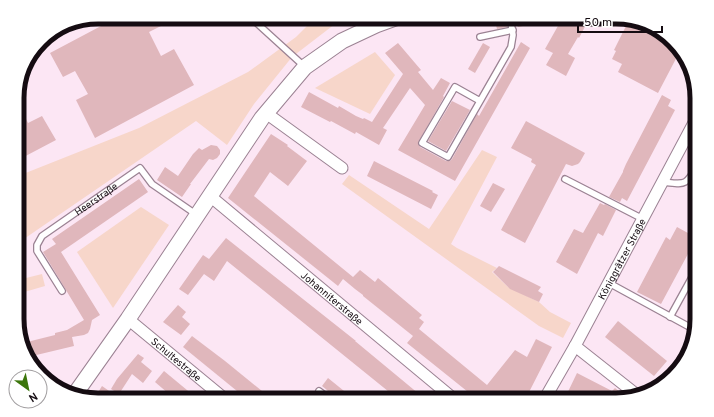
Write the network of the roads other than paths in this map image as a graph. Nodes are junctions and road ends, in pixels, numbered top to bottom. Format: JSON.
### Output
{"nodes":[{"id":1,"x":258,"y":24,"type":"edge"},
{"id":2,"x":379,"y":24,"type":"edge"},
{"id":3,"x":512,"y":24,"type":"edge"},
{"id":4,"x":513,"y":30,"type":"junction"},
{"id":5,"x":480,"y":37,"type":"dead end"},
{"id":6,"x":305,"y":67,"type":"junction"},
{"id":7,"x":480,"y":101,"type":"junction"},
{"id":8,"x":266,"y":113,"type":"junction"},
{"id":9,"x":690,"y":133,"type":"edge"},
{"id":10,"x":342,"y":168,"type":"dead end"},
{"id":11,"x":690,"y":178,"type":"edge"},
{"id":12,"x":565,"y":179,"type":"dead end"},
{"id":13,"x":662,"y":182,"type":"junction"},
{"id":14,"x":210,"y":196,"type":"junction"},
{"id":15,"x":197,"y":215,"type":"junction"},
{"id":16,"x":643,"y":219,"type":"junction"},
{"id":17,"x":690,"y":281,"type":"edge"},
{"id":18,"x":608,"y":283,"type":"junction"},
{"id":19,"x":62,"y":291,"type":"dead end"},
{"id":20,"x":670,"y":317,"type":"junction"},
{"id":21,"x":128,"y":319,"type":"junction"},
{"id":22,"x":690,"y":327,"type":"edge"},
{"id":23,"x":575,"y":346,"type":"junction"},
{"id":24,"x":78,"y":390,"type":"edge"},
{"id":25,"x":319,"y":391,"type":"dead end"},
{"id":26,"x":632,"y":391,"type":"edge"},
{"id":27,"x":218,"y":393,"type":"edge"},
{"id":28,"x":322,"y":393,"type":"edge"},
{"id":29,"x":447,"y":393,"type":"edge"},
{"id":30,"x":548,"y":393,"type":"edge"}],
"edges":[{"from":1,"to":6,"type":"lane"},
{"from":2,"to":6,"type":"street"},
{"from":3,"to":4,"type":"lane"},
{"from":4,"to":5,"type":"lane"},
{"from":4,"to":7,"type":"lane"},
{"from":6,"to":8,"type":"street"},
{"from":7,"to":7,"type":"lane"},
{"from":8,"to":10,"type":"street"},
{"from":8,"to":14,"type":"street"},
{"from":9,"to":13,"type":"street","name":"Königgrätzer Straße"},
{"from":11,"to":13,"type":"lane"},
{"from":12,"to":16,"type":"lane"},
{"from":13,"to":16,"type":"street","name":"Königgrätzer Straße"},
{"from":14,"to":15,"type":"street"},
{"from":14,"to":29,"type":"street","name":"Johanniterstraße"},
{"from":15,"to":19,"type":"lane","name":"Heerstraße"},
{"from":15,"to":21,"type":"street"},
{"from":16,"to":18,"type":"street","name":"Königgrätzer Straße"},
{"from":17,"to":20,"type":"lane"},
{"from":18,"to":20,"type":"lane"},
{"from":18,"to":23,"type":"street","name":"Königgrätzer Straße"},
{"from":20,"to":22,"type":"lane"},
{"from":21,"to":24,"type":"street"},
{"from":21,"to":27,"type":"street","name":"Schultestraße"},
{"from":23,"to":26,"type":"street"},
{"from":23,"to":30,"type":"street","name":"Königgrätzer Straße"},
{"from":25,"to":28,"type":"lane"}]}
